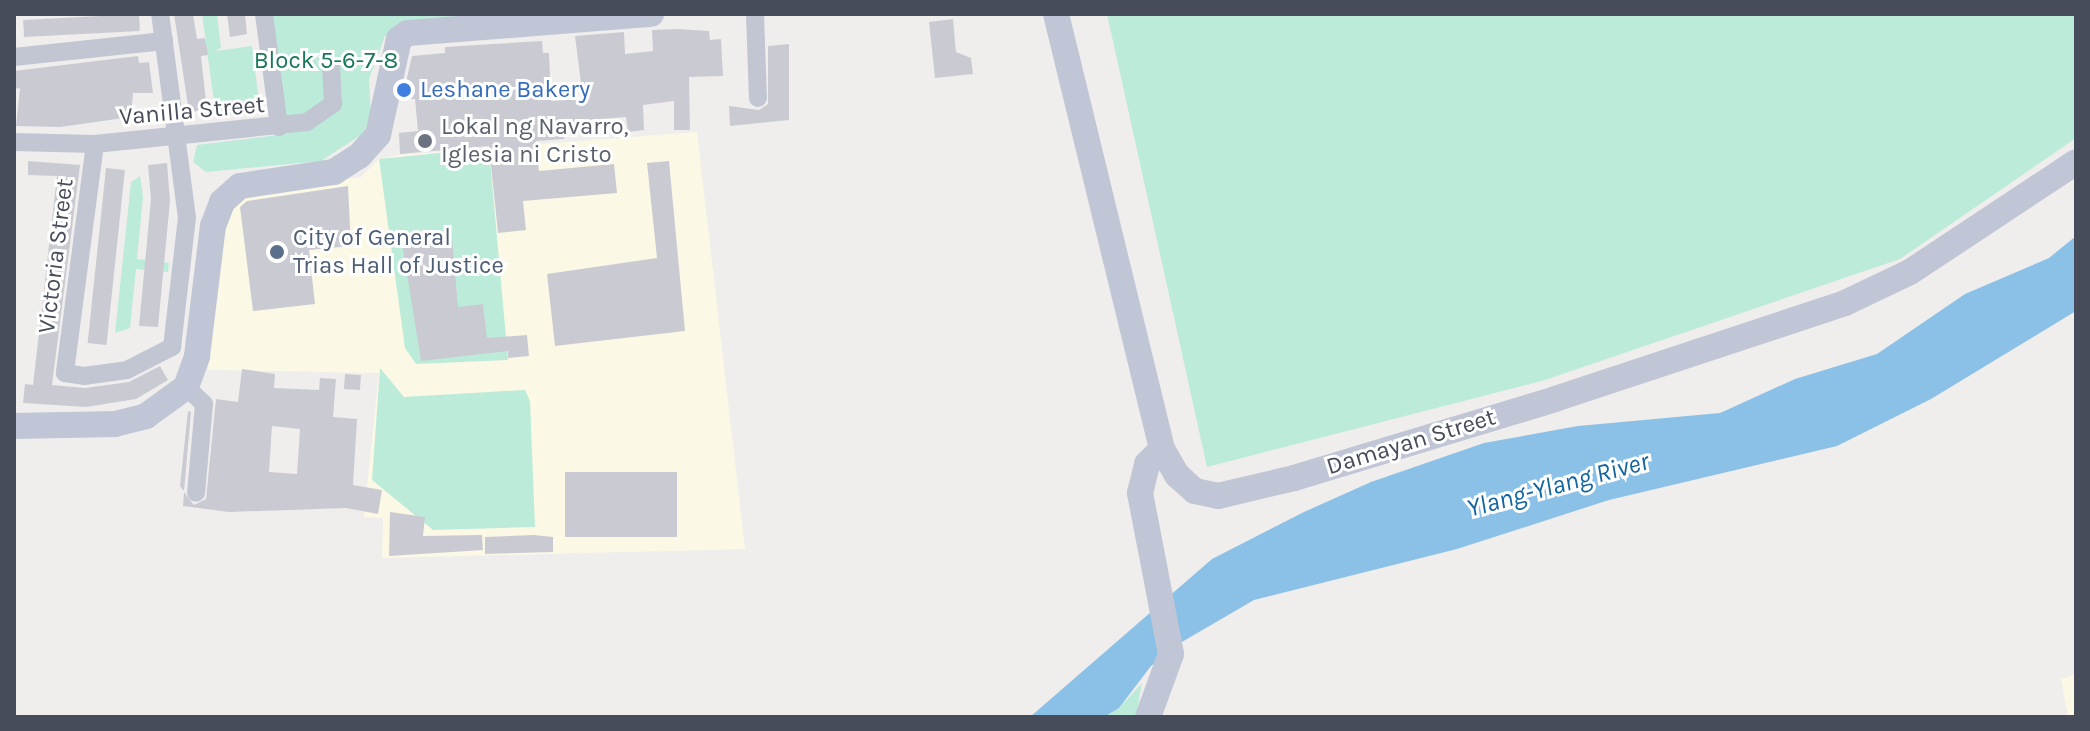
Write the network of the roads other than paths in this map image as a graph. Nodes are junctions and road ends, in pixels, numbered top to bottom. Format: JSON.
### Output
{"nodes":[{"id":1,"x":160,"y":14,"type":"edge"},
{"id":2,"x":264,"y":14,"type":"edge"},
{"id":3,"x":651,"y":14,"type":"edge"},
{"id":4,"x":755,"y":14,"type":"edge"},
{"id":5,"x":1056,"y":14,"type":"edge"},
{"id":6,"x":164,"y":41,"type":"junction"},
{"id":7,"x":14,"y":57,"type":"edge"},
{"id":8,"x":331,"y":68,"type":"dead end"},
{"id":9,"x":758,"y":98,"type":"dead end"},
{"id":10,"x":279,"y":127,"type":"junction"},
{"id":11,"x":177,"y":137,"type":"junction"},
{"id":12,"x":14,"y":142,"type":"edge"},
{"id":13,"x":95,"y":144,"type":"junction"},
{"id":14,"x":2076,"y":162,"type":"edge"},
{"id":15,"x":186,"y":387,"type":"junction"},
{"id":16,"x":14,"y":426,"type":"edge"},
{"id":17,"x":1162,"y":449,"type":"junction"},
{"id":18,"x":196,"y":493,"type":"dead end"},
{"id":19,"x":1148,"y":717,"type":"edge"}],
"edges":[{"from":1,"to":6,"type":"street"},
{"from":2,"to":10,"type":"street"},
{"from":3,"to":15,"type":"street"},
{"from":4,"to":9,"type":"street"},
{"from":5,"to":17,"type":"street","name":"Damayan Street"},
{"from":6,"to":7,"type":"street"},
{"from":6,"to":11,"type":"street"},
{"from":8,"to":10,"type":"street","name":"Vanilla Street"},
{"from":10,"to":11,"type":"street","name":"Vanilla Street"},
{"from":11,"to":13,"type":"street","name":"Vanilla Street"},
{"from":11,"to":13,"type":"street","name":"Victoria Street"},
{"from":12,"to":13,"type":"street","name":"Vanilla Street"},
{"from":14,"to":17,"type":"street","name":"Damayan Street"},
{"from":15,"to":16,"type":"street"},
{"from":15,"to":18,"type":"street"},
{"from":17,"to":19,"type":"street"}]}
